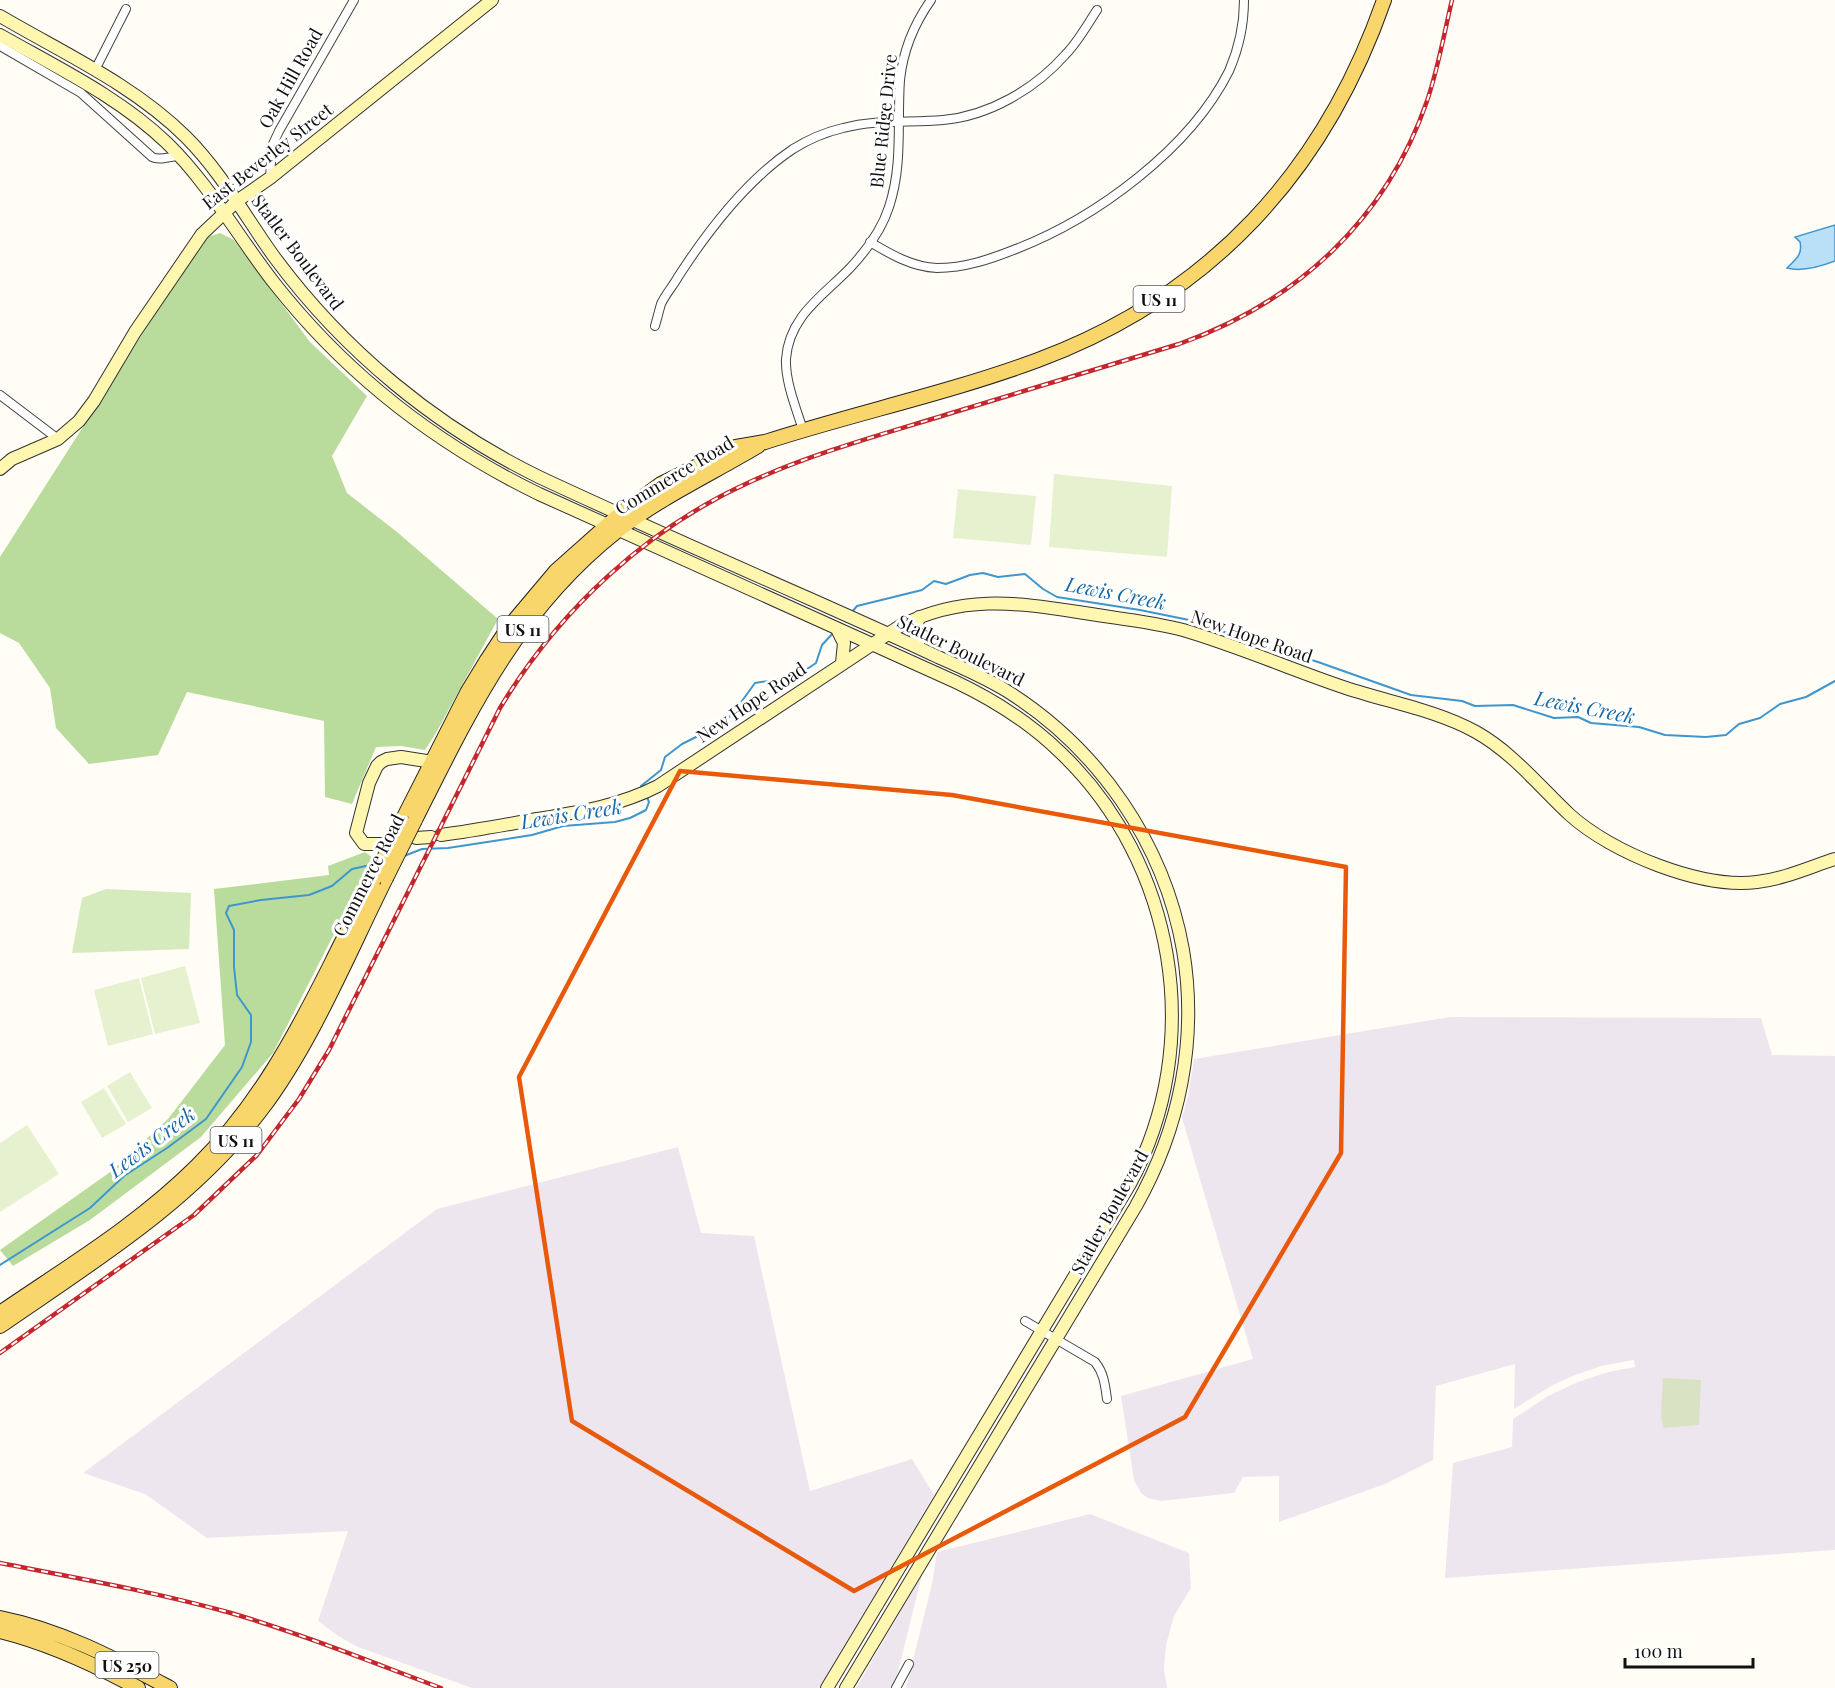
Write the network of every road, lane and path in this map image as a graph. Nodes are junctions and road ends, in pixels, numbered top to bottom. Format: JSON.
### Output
{"nodes":[{"id":1,"x":354,"y":0,"type":"edge"},
{"id":2,"x":492,"y":0,"type":"edge"},
{"id":3,"x":931,"y":0,"type":"edge"},
{"id":4,"x":1244,"y":0,"type":"edge"},
{"id":5,"x":1384,"y":0,"type":"edge"},
{"id":6,"x":126,"y":9,"type":"dead end"},
{"id":7,"x":1096,"y":10,"type":"dead end"},
{"id":8,"x":0,"y":16,"type":"edge"},
{"id":9,"x":0,"y":35,"type":"edge"},
{"id":10,"x":0,"y":46,"type":"edge"},
{"id":11,"x":95,"y":70,"type":"junction"},
{"id":12,"x":899,"y":122,"type":"junction"},
{"id":13,"x":180,"y":156,"type":"junction"},
{"id":14,"x":270,"y":178,"type":"junction"},
{"id":15,"x":237,"y":201,"type":"junction"},
{"id":16,"x":225,"y":214,"type":"junction"},
{"id":17,"x":870,"y":242,"type":"junction"},
{"id":18,"x":656,"y":326,"type":"dead end"},
{"id":19,"x":0,"y":395,"type":"edge"},
{"id":20,"x":803,"y":430,"type":"junction"},
{"id":21,"x":58,"y":439,"type":"junction"},
{"id":22,"x":0,"y":469,"type":"edge"},
{"id":23,"x":627,"y":517,"type":"junction"},
{"id":24,"x":612,"y":528,"type":"junction"},
{"id":25,"x":919,"y":617,"type":"junction"},
{"id":26,"x":837,"y":629,"type":"junction"},
{"id":27,"x":887,"y":634,"type":"junction"},
{"id":28,"x":866,"y":642,"type":"junction"},
{"id":29,"x":919,"y":648,"type":"junction"},
{"id":30,"x":842,"y":663,"type":"junction"},
{"id":31,"x":438,"y":762,"type":"junction"},
{"id":32,"x":416,"y":838,"type":"dead end"},
{"id":33,"x":381,"y":844,"type":"dead end"},
{"id":34,"x":1835,"y":859,"type":"edge"},
{"id":35,"x":379,"y":879,"type":"junction"},
{"id":36,"x":0,"y":1313,"type":"edge"},
{"id":37,"x":1025,"y":1321,"type":"dead end"},
{"id":38,"x":0,"y":1326,"type":"edge"},
{"id":39,"x":1042,"y":1332,"type":"junction"},
{"id":40,"x":1056,"y":1339,"type":"junction"},
{"id":41,"x":1107,"y":1399,"type":"dead end"},
{"id":42,"x":0,"y":1617,"type":"edge"},
{"id":43,"x":0,"y":1631,"type":"edge"},
{"id":44,"x":909,"y":1664,"type":"dead end"},
{"id":45,"x":138,"y":1688,"type":"edge"},
{"id":46,"x":170,"y":1688,"type":"edge"},
{"id":47,"x":827,"y":1688,"type":"edge"},
{"id":48,"x":846,"y":1688,"type":"edge"},
{"id":49,"x":896,"y":1688,"type":"edge"}],
"edges":[{"from":1,"to":14,"type":"street","name":"Oak Hill Road"},
{"from":2,"to":14,"type":"main road","name":"East Beverley Street"},
{"from":3,"to":12,"type":"street","name":"Blue Ridge Drive"},
{"from":4,"to":17,"type":"street"},
{"from":5,"to":20,"type":"main road","name":"Commerce Road","number":"US 11"},
{"from":6,"to":11,"type":"street"},
{"from":7,"to":12,"type":"street"},
{"from":8,"to":11,"type":"main road","name":"Statler Boulevard"},
{"from":9,"to":13,"type":"main road","name":"Statler Boulevard"},
{"from":10,"to":13,"type":"street"},
{"from":11,"to":15,"type":"main road","name":"Statler Boulevard"},
{"from":12,"to":17,"type":"street","name":"Blue Ridge Drive"},
{"from":12,"to":18,"type":"street"},
{"from":13,"to":16,"type":"main road","name":"Statler Boulevard"},
{"from":14,"to":15,"type":"main road","name":"East Beverley Street"},
{"from":15,"to":16,"type":"main road","name":"East Beverley Street"},
{"from":15,"to":23,"type":"main road","name":"Statler Boulevard"},
{"from":16,"to":21,"type":"main road","name":"East Beverley Street"},
{"from":16,"to":24,"type":"main road","name":"Statler Boulevard"},
{"from":17,"to":20,"type":"street","name":"Blue Ridge Drive"},
{"from":19,"to":21,"type":"street"},
{"from":20,"to":23,"type":"main road","name":"Commerce Road","number":"US 11"},
{"from":21,"to":22,"type":"main road","name":"East Beverley Street"},
{"from":23,"to":24,"type":"main road","name":"Commerce Road","number":"US 11"},
{"from":23,"to":27,"type":"main road","name":"Statler Boulevard"},
{"from":24,"to":26,"type":"main road","name":"Statler Boulevard"},
{"from":24,"to":31,"type":"main road","name":"Commerce Road","number":"US 11"},
{"from":25,"to":27,"type":"main road","name":"New Hope Road"},
{"from":25,"to":29,"type":"main road"},
{"from":25,"to":34,"type":"main road","name":"New Hope Road"},
{"from":26,"to":28,"type":"main road","name":"Statler Boulevard"},
{"from":26,"to":30,"type":"main road"},
{"from":27,"to":28,"type":"main road","name":"New Hope Road"},
{"from":27,"to":29,"type":"main road","name":"Statler Boulevard"},
{"from":28,"to":30,"type":"main road","name":"New Hope Road"},
{"from":28,"to":39,"type":"main road","name":"Statler Boulevard"},
{"from":29,"to":40,"type":"main road","name":"Statler Boulevard"},
{"from":30,"to":32,"type":"main road","name":"New Hope Road"},
{"from":31,"to":33,"type":"main road"},
{"from":31,"to":35,"type":"main road","name":"Commerce Road","number":"US 11","bridge":true},
{"from":35,"to":36,"type":"main road","name":"Commerce Road","number":"US 11"},
{"from":35,"to":38,"type":"main road","name":"Commerce Road","number":"US 11"},
{"from":37,"to":39,"type":"street"},
{"from":39,"to":40,"type":"street"},
{"from":39,"to":47,"type":"main road","name":"Statler Boulevard"},
{"from":40,"to":41,"type":"street"},
{"from":40,"to":48,"type":"main road","name":"Statler Boulevard"},
{"from":42,"to":46,"type":"main road","number":"US 250"},
{"from":43,"to":45,"type":"main road","number":"US 250"},
{"from":44,"to":49,"type":"street"}]}
